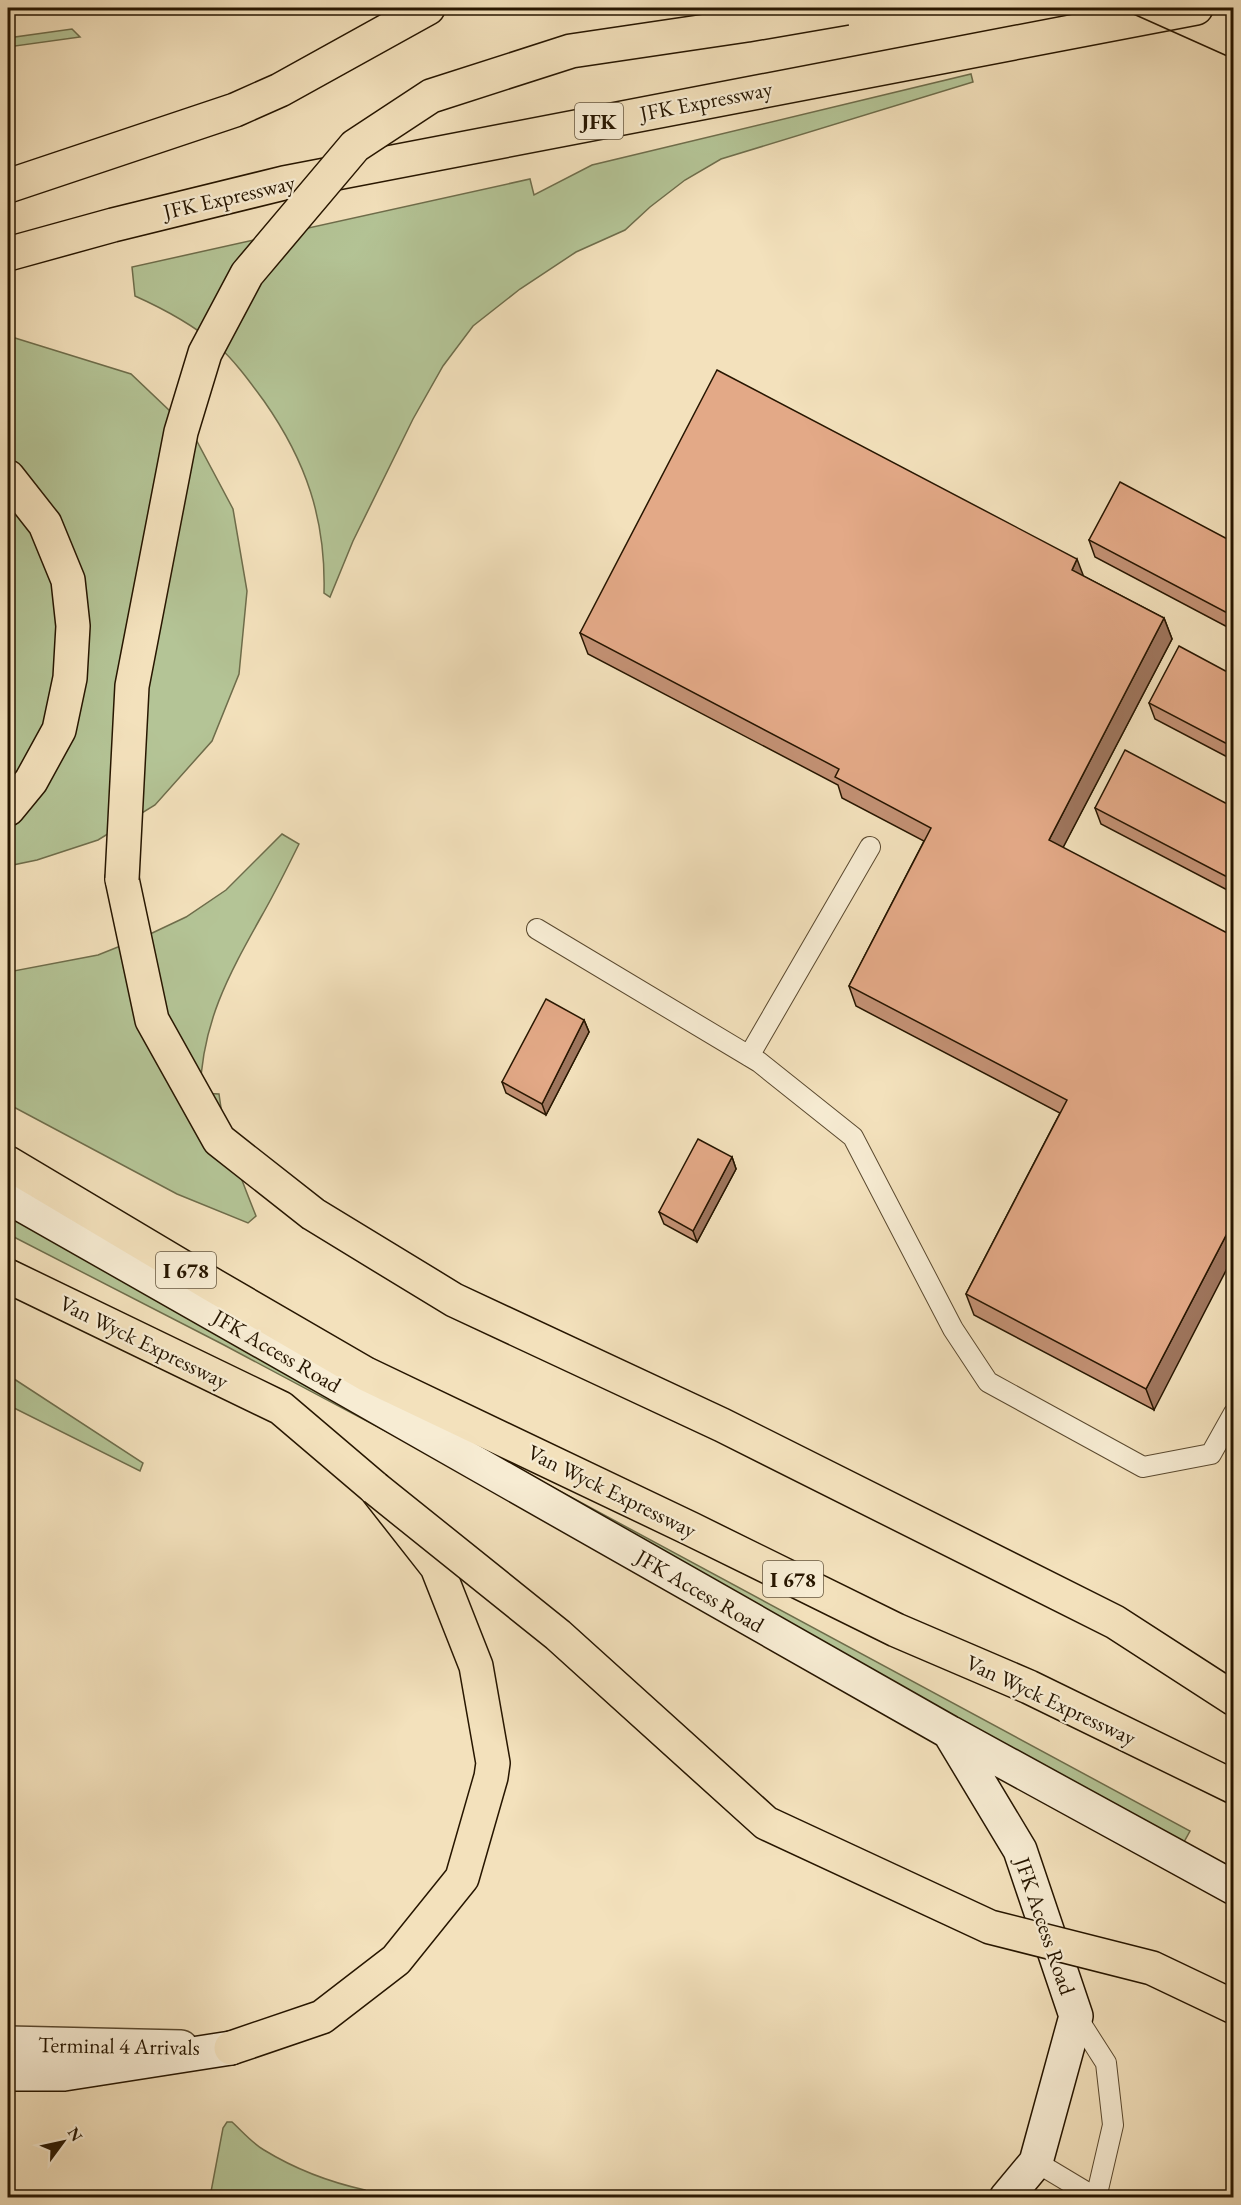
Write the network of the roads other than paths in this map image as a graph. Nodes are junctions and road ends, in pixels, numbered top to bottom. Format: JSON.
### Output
{"nodes":[{"id":1,"x":428,"y":8,"type":"edge"},
{"id":2,"x":846,"y":8,"type":"edge"},
{"id":3,"x":1196,"y":8,"type":"edge"},
{"id":4,"x":11,"y":185,"type":"edge"},
{"id":5,"x":8,"y":254,"type":"edge"},
{"id":6,"x":8,"y":477,"type":"edge"},
{"id":7,"x":8,"y":809,"type":"edge"},
{"id":8,"x":870,"y":847,"type":"dead end"},
{"id":9,"x":537,"y":929,"type":"dead end"},
{"id":10,"x":749,"y":1056,"type":"junction"},
{"id":11,"x":8,"y":1163,"type":"edge"},
{"id":12,"x":8,"y":1197,"type":"edge"},
{"id":13,"x":8,"y":1276,"type":"edge"},
{"id":14,"x":1233,"y":1413,"type":"edge"},
{"id":15,"x":375,"y":1488,"type":"junction"},
{"id":16,"x":1233,"y":1699,"type":"edge"},
{"id":17,"x":949,"y":1732,"type":"junction"},
{"id":18,"x":1227,"y":1783,"type":"edge"},
{"id":19,"x":1233,"y":1888,"type":"edge"},
{"id":20,"x":1233,"y":2007,"type":"edge"},
{"id":21,"x":1076,"y":2016,"type":"junction"},
{"id":22,"x":8,"y":2043,"type":"edge"},
{"id":23,"x":231,"y":2048,"type":"junction"},
{"id":24,"x":8,"y":2074,"type":"edge"},
{"id":25,"x":1036,"y":2162,"type":"junction"},
{"id":26,"x":1096,"y":2197,"type":"edge"},
{"id":27,"x":1006,"y":2198,"type":"edge"}],
"edges":[{"from":1,"to":4,"type":"highway"},
{"from":2,"to":16,"type":"highway","bridge":true},
{"from":3,"to":5,"type":"highway","name":"JFK Expressway","number":"JFK"},
{"from":6,"to":7,"type":"highway"},
{"from":8,"to":10,"type":"lane"},
{"from":9,"to":10,"type":"lane"},
{"from":10,"to":14,"type":"lane"},
{"from":11,"to":18,"type":"highway","name":"Van Wyck Expressway","number":"I 678"},
{"from":12,"to":17,"type":"street","name":"JFK Access Road"},
{"from":13,"to":15,"type":"highway","name":"Van Wyck Expressway"},
{"from":15,"to":20,"type":"highway","bridge":true},
{"from":15,"to":23,"type":"highway"},
{"from":17,"to":19,"type":"street"},
{"from":17,"to":21,"type":"street","name":"JFK Access Road"},
{"from":21,"to":25,"type":"street","name":"JFK Access Road"},
{"from":21,"to":26,"type":"lane"},
{"from":22,"to":23,"type":"street","name":"Terminal 4 Arrivals"},
{"from":23,"to":24,"type":"street"},
{"from":25,"to":26,"type":"lane"},
{"from":25,"to":27,"type":"street","name":"JFK Access Road"}]}
